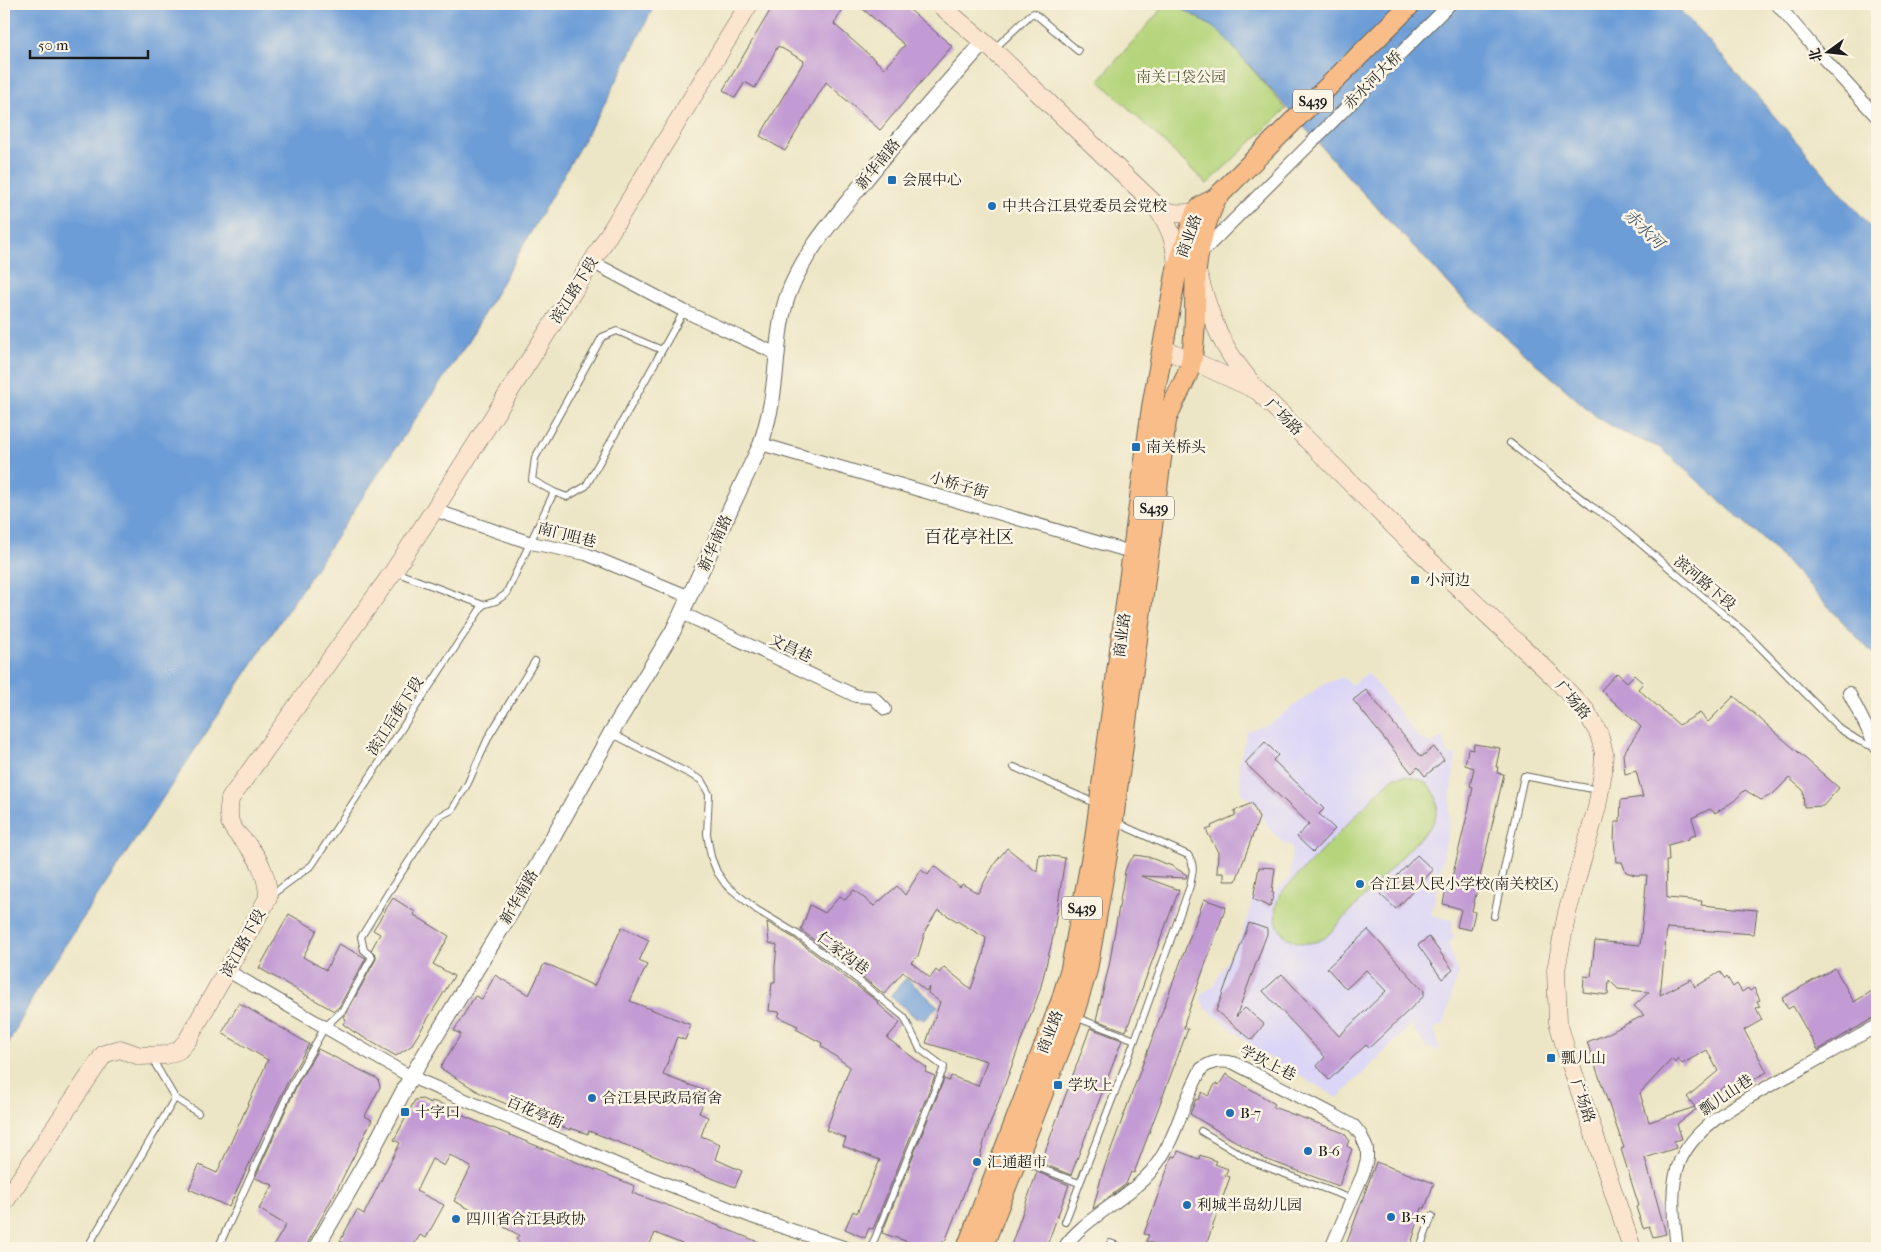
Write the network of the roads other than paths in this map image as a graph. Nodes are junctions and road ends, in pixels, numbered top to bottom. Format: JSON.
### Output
{"nodes":[{"id":1,"x":749,"y":4,"type":"edge"},
{"id":2,"x":939,"y":4,"type":"edge"},
{"id":3,"x":1411,"y":4,"type":"edge"},
{"id":4,"x":1450,"y":4,"type":"edge"},
{"id":5,"x":1778,"y":4,"type":"edge"},
{"id":6,"x":989,"y":46,"type":"junction"},
{"id":7,"x":1078,"y":51,"type":"dead end"},
{"id":8,"x":1877,"y":117,"type":"edge"},
{"id":9,"x":1151,"y":199,"type":"junction"},
{"id":10,"x":1215,"y":199,"type":"junction"},
{"id":11,"x":1196,"y":212,"type":"junction"},
{"id":12,"x":592,"y":262,"type":"junction"},
{"id":13,"x":1191,"y":265,"type":"junction"},
{"id":14,"x":684,"y":312,"type":"junction"},
{"id":15,"x":1163,"y":349,"type":"junction"},
{"id":16,"x":662,"y":350,"type":"junction"},
{"id":17,"x":776,"y":354,"type":"junction"},
{"id":18,"x":1191,"y":360,"type":"junction"},
{"id":19,"x":1258,"y":391,"type":"junction"},
{"id":20,"x":1510,"y":443,"type":"dead end"},
{"id":21,"x":761,"y":444,"type":"junction"},
{"id":22,"x":554,"y":492,"type":"junction"},
{"id":23,"x":434,"y":510,"type":"junction"},
{"id":24,"x":530,"y":542,"type":"junction"},
{"id":25,"x":1140,"y":554,"type":"junction"},
{"id":26,"x":393,"y":572,"type":"junction"},
{"id":27,"x":690,"y":597,"type":"junction"},
{"id":28,"x":483,"y":606,"type":"junction"},
{"id":29,"x":682,"y":613,"type":"junction"},
{"id":30,"x":535,"y":661,"type":"dead end"},
{"id":31,"x":1850,"y":693,"type":"dead end"},
{"id":32,"x":885,"y":709,"type":"dead end"},
{"id":33,"x":611,"y":734,"type":"junction"},
{"id":34,"x":1877,"y":748,"type":"edge"},
{"id":35,"x":1014,"y":767,"type":"dead end"},
{"id":36,"x":1600,"y":791,"type":"junction"},
{"id":37,"x":1107,"y":813,"type":"junction"},
{"id":38,"x":268,"y":898,"type":"junction"},
{"id":39,"x":1494,"y":916,"type":"dead end"},
{"id":40,"x":228,"y":971,"type":"junction"},
{"id":41,"x":1073,"y":1016,"type":"junction"},
{"id":42,"x":1877,"y":1026,"type":"edge"},
{"id":43,"x":325,"y":1027,"type":"junction"},
{"id":44,"x":1135,"y":1040,"type":"junction"},
{"id":45,"x":150,"y":1056,"type":"junction"},
{"id":46,"x":411,"y":1077,"type":"junction"},
{"id":47,"x":175,"y":1098,"type":"junction"},
{"id":48,"x":198,"y":1113,"type":"dead end"},
{"id":49,"x":1201,"y":1131,"type":"dead end"},
{"id":50,"x":1018,"y":1160,"type":"junction"},
{"id":51,"x":1079,"y":1183,"type":"junction"},
{"id":52,"x":1352,"y":1199,"type":"junction"},
{"id":53,"x":4,"y":1202,"type":"edge"},
{"id":54,"x":1432,"y":1216,"type":"dead end"},
{"id":55,"x":1065,"y":1222,"type":"dead end"},
{"id":56,"x":1110,"y":1243,"type":"dead end"},
{"id":57,"x":87,"y":1248,"type":"edge"},
{"id":58,"x":218,"y":1248,"type":"edge"},
{"id":59,"x":316,"y":1248,"type":"edge"},
{"id":60,"x":846,"y":1248,"type":"edge"},
{"id":61,"x":871,"y":1248,"type":"edge"},
{"id":62,"x":967,"y":1248,"type":"edge"},
{"id":63,"x":982,"y":1248,"type":"edge"},
{"id":64,"x":1064,"y":1248,"type":"edge"},
{"id":65,"x":1124,"y":1248,"type":"edge"},
{"id":66,"x":1331,"y":1248,"type":"edge"},
{"id":67,"x":1420,"y":1248,"type":"edge"},
{"id":68,"x":1632,"y":1248,"type":"edge"},
{"id":69,"x":1677,"y":1248,"type":"edge"}],
"edges":[{"from":1,"to":12,"type":"main road","name":"滨江路下段"},
{"from":2,"to":6,"type":"main road"},
{"from":3,"to":10,"type":"main road","name":"赤水河大桥","number":"S439"},
{"from":4,"to":13,"type":"street","name":"赤水河大桥"},
{"from":5,"to":8,"type":"street"},
{"from":6,"to":7,"type":"lane"},
{"from":6,"to":9,"type":"main road"},
{"from":6,"to":17,"type":"street","name":"新华南路"},
{"from":9,"to":11,"type":"main road"},
{"from":9,"to":13,"type":"main road"},
{"from":10,"to":11,"type":"main road","name":"商业路"},
{"from":10,"to":13,"type":"main road","name":"商业路","number":"S439"},
{"from":11,"to":13,"type":"main road","name":"商业路","number":"S439"},
{"from":12,"to":14,"type":"street"},
{"from":12,"to":23,"type":"main road","name":"滨江路下段"},
{"from":13,"to":15,"type":"main road","name":"商业路","number":"S439"},
{"from":13,"to":18,"type":"main road","name":"商业路","number":"S439"},
{"from":13,"to":19,"type":"main road"},
{"from":14,"to":16,"type":"lane"},
{"from":14,"to":17,"type":"street"},
{"from":15,"to":18,"type":"main road","name":"广场路"},
{"from":15,"to":25,"type":"main road","name":"商业路","number":"S439"},
{"from":16,"to":22,"type":"lane"},
{"from":16,"to":22,"type":"lane"},
{"from":17,"to":21,"type":"street","name":"新华南路"},
{"from":18,"to":19,"type":"main road","name":"广场路"},
{"from":18,"to":25,"type":"main road","name":"商业路","number":"S439"},
{"from":19,"to":36,"type":"main road","name":"广场路"},
{"from":20,"to":34,"type":"lane","name":"滨河路下段"},
{"from":21,"to":25,"type":"street","name":"小桥子街"},
{"from":21,"to":27,"type":"street","name":"新华南路"},
{"from":22,"to":24,"type":"lane","name":"滨江后街下段"},
{"from":23,"to":24,"type":"street","name":"南门咀巷"},
{"from":23,"to":26,"type":"main road","name":"滨江路下段"},
{"from":24,"to":27,"type":"street","name":"南门咀巷"},
{"from":24,"to":28,"type":"lane","name":"滨江后街下段"},
{"from":25,"to":37,"type":"main road","name":"商业路","number":"S439"},
{"from":26,"to":28,"type":"lane"},
{"from":26,"to":38,"type":"main road","name":"滨江路下段"},
{"from":27,"to":29,"type":"street","name":"新华南路"},
{"from":28,"to":38,"type":"lane","name":"滨江后街下段"},
{"from":29,"to":32,"type":"street","name":"文昌巷"},
{"from":29,"to":33,"type":"street","name":"新华南路"},
{"from":30,"to":43,"type":"lane"},
{"from":31,"to":34,"type":"street"},
{"from":33,"to":46,"type":"street","name":"新华南路"},
{"from":33,"to":61,"type":"lane","name":"仁家沟巷"},
{"from":35,"to":37,"type":"lane"},
{"from":36,"to":39,"type":"lane"},
{"from":36,"to":68,"type":"main road","name":"广场路"},
{"from":37,"to":41,"type":"main road","name":"商业路","number":"S439"},
{"from":37,"to":44,"type":"lane"},
{"from":37,"to":62,"type":"main road","name":"商业路","number":"S439"},
{"from":38,"to":40,"type":"main road","name":"滨江路下段"},
{"from":40,"to":43,"type":"street","name":"百花亭街"},
{"from":40,"to":45,"type":"main road","name":"滨江路下段"},
{"from":41,"to":44,"type":"lane"},
{"from":41,"to":50,"type":"main road","name":"商业路","number":"S439"},
{"from":42,"to":69,"type":"street","name":"瓢儿山巷"},
{"from":43,"to":46,"type":"street","name":"百花亭街"},
{"from":43,"to":58,"type":"lane"},
{"from":44,"to":51,"type":"lane"},
{"from":45,"to":47,"type":"lane"},
{"from":45,"to":53,"type":"main road","name":"滨江路下段"},
{"from":46,"to":59,"type":"street","name":"新华南路"},
{"from":46,"to":60,"type":"street","name":"百花亭街"},
{"from":47,"to":48,"type":"lane"},
{"from":47,"to":57,"type":"lane"},
{"from":49,"to":52,"type":"lane"},
{"from":50,"to":51,"type":"lane"},
{"from":50,"to":63,"type":"main road","name":"商业路","number":"S439"},
{"from":51,"to":55,"type":"lane"},
{"from":52,"to":64,"type":"street","name":"学坎上巷"},
{"from":52,"to":66,"type":"street","name":"学坎上巷"},
{"from":54,"to":67,"type":"lane"},
{"from":56,"to":65,"type":"lane"}]}
